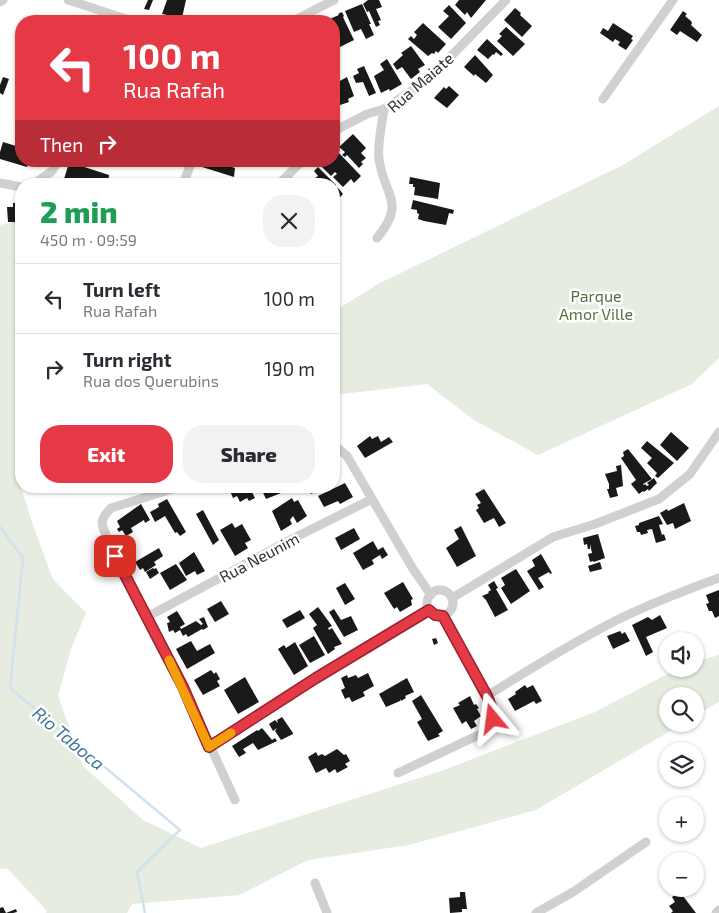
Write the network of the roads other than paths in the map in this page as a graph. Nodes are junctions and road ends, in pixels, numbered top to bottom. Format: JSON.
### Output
{"nodes":[{"id":1,"x":4,"y":0,"type":"edge"},
{"id":2,"x":68,"y":0,"type":"edge"},
{"id":3,"x":334,"y":0,"type":"edge"},
{"id":4,"x":506,"y":0,"type":"edge"},
{"id":5,"x":673,"y":0,"type":"edge"},
{"id":6,"x":0,"y":2,"type":"edge"},
{"id":7,"x":114,"y":15,"type":"edge"},
{"id":8,"x":305,"y":15,"type":"edge"},
{"id":9,"x":603,"y":99,"type":"dead end"},
{"id":10,"x":384,"y":109,"type":"junction"},
{"id":11,"x":340,"y":128,"type":"edge"},
{"id":12,"x":54,"y":167,"type":"edge"},
{"id":13,"x":296,"y":167,"type":"edge"},
{"id":14,"x":42,"y":178,"type":"edge"},
{"id":15,"x":285,"y":178,"type":"edge"},
{"id":16,"x":0,"y":183,"type":"edge"},
{"id":17,"x":15,"y":185,"type":"edge"},
{"id":18,"x":377,"y":238,"type":"dead end"},
{"id":19,"x":719,"y":432,"type":"edge"},
{"id":20,"x":340,"y":450,"type":"edge"},
{"id":21,"x":160,"y":493,"type":"edge"},
{"id":22,"x":372,"y":500,"type":"junction"},
{"id":23,"x":719,"y":578,"type":"edge"},
{"id":24,"x":431,"y":595,"type":"junction"},
{"id":25,"x":452,"y":598,"type":"junction"},
{"id":26,"x":429,"y":610,"type":"junction"},
{"id":27,"x":443,"y":616,"type":"junction"},
{"id":28,"x":148,"y":617,"type":"junction"},
{"id":29,"x":487,"y":696,"type":"junction"},
{"id":30,"x":209,"y":747,"type":"junction"},
{"id":31,"x":398,"y":773,"type":"dead end"},
{"id":32,"x":235,"y":800,"type":"dead end"},
{"id":33,"x":646,"y":842,"type":"dead end"},
{"id":34,"x":315,"y":884,"type":"dead end"},
{"id":35,"x":719,"y":910,"type":"edge"},
{"id":36,"x":327,"y":913,"type":"edge"},
{"id":37,"x":536,"y":913,"type":"edge"},
{"id":38,"x":716,"y":913,"type":"edge"}],
"edges":[{"from":1,"to":6,"type":"street"},
{"from":2,"to":7,"type":"street"},
{"from":3,"to":8,"type":"street"},
{"from":4,"to":10,"type":"street","name":"Rua Maiate"},
{"from":5,"to":9,"type":"street"},
{"from":10,"to":11,"type":"street"},
{"from":10,"to":18,"type":"street","name":"Rua Maiate"},
{"from":12,"to":14,"type":"street"},
{"from":13,"to":15,"type":"street"},
{"from":16,"to":17,"type":"street"},
{"from":19,"to":25,"type":"street"},
{"from":20,"to":22,"type":"street"},
{"from":21,"to":28,"type":"street"},
{"from":22,"to":24,"type":"street"},
{"from":22,"to":28,"type":"street","name":"Rua Neunim"},
{"from":23,"to":29,"type":"street"},
{"from":24,"to":25,"type":"street"},
{"from":24,"to":26,"type":"street"},
{"from":25,"to":27,"type":"street"},
{"from":26,"to":27,"type":"street"},
{"from":26,"to":30,"type":"street"},
{"from":27,"to":29,"type":"street"},
{"from":28,"to":30,"type":"street"},
{"from":29,"to":31,"type":"street"},
{"from":30,"to":32,"type":"street"},
{"from":33,"to":37,"type":"street"},
{"from":34,"to":36,"type":"street"},
{"from":35,"to":38,"type":"street"}]}
